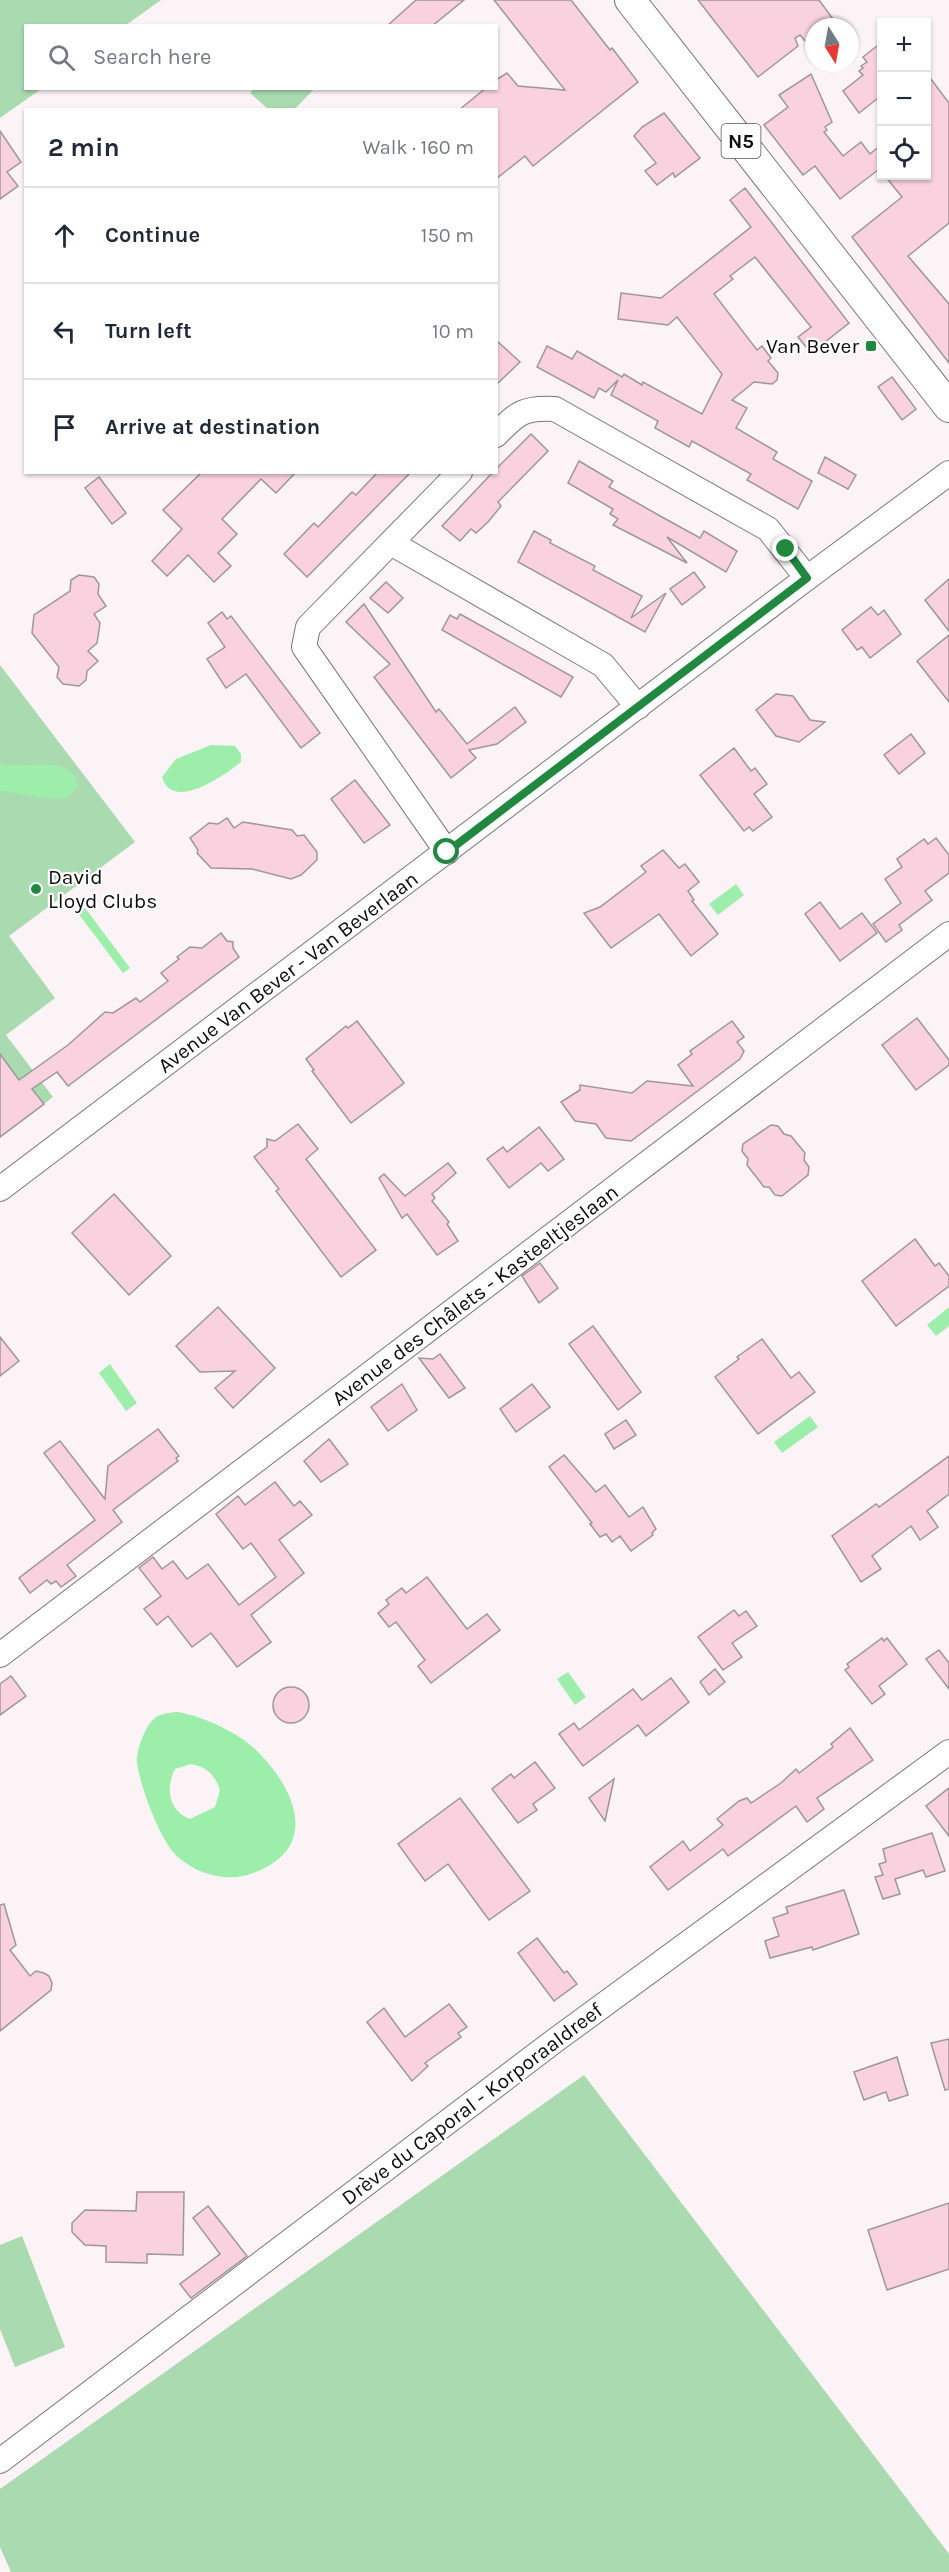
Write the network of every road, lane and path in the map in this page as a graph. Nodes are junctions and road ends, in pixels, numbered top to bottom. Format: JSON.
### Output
{"nodes":[{"id":1,"x":630,"y":0,"type":"edge"},
{"id":2,"x":949,"y":407,"type":"edge"},
{"id":3,"x":498,"y":433,"type":"edge"},
{"id":4,"x":949,"y":473,"type":"edge"},
{"id":5,"x":458,"y":474,"type":"edge"},
{"id":6,"x":391,"y":543,"type":"junction"},
{"id":7,"x":807,"y":578,"type":"junction"},
{"id":8,"x":638,"y":707,"type":"junction"},
{"id":9,"x":447,"y":852,"type":"junction"},
{"id":10,"x":949,"y":934,"type":"edge"},
{"id":11,"x":0,"y":1189,"type":"edge"},
{"id":12,"x":0,"y":1655,"type":"edge"},
{"id":13,"x":949,"y":1752,"type":"edge"},
{"id":14,"x":0,"y":2462,"type":"edge"}],
"edges":[{"from":1,"to":2,"type":"main road","number":"N5"},
{"from":3,"to":7,"type":"street"},
{"from":4,"to":7,"type":"street","name":"Avenue Van Bever - Van Beverlaan"},
{"from":5,"to":6,"type":"street"},
{"from":6,"to":8,"type":"street"},
{"from":6,"to":9,"type":"street"},
{"from":7,"to":8,"type":"street","name":"Avenue Van Bever - Van Beverlaan"},
{"from":8,"to":9,"type":"street","name":"Avenue Van Bever - Van Beverlaan"},
{"from":9,"to":11,"type":"street","name":"Avenue Van Bever - Van Beverlaan"},
{"from":10,"to":12,"type":"street","name":"Avenue des Châlets - Kasteeltjeslaan"},
{"from":13,"to":14,"type":"street","name":"Drève du Caporal - Korporaaldreef"}]}
